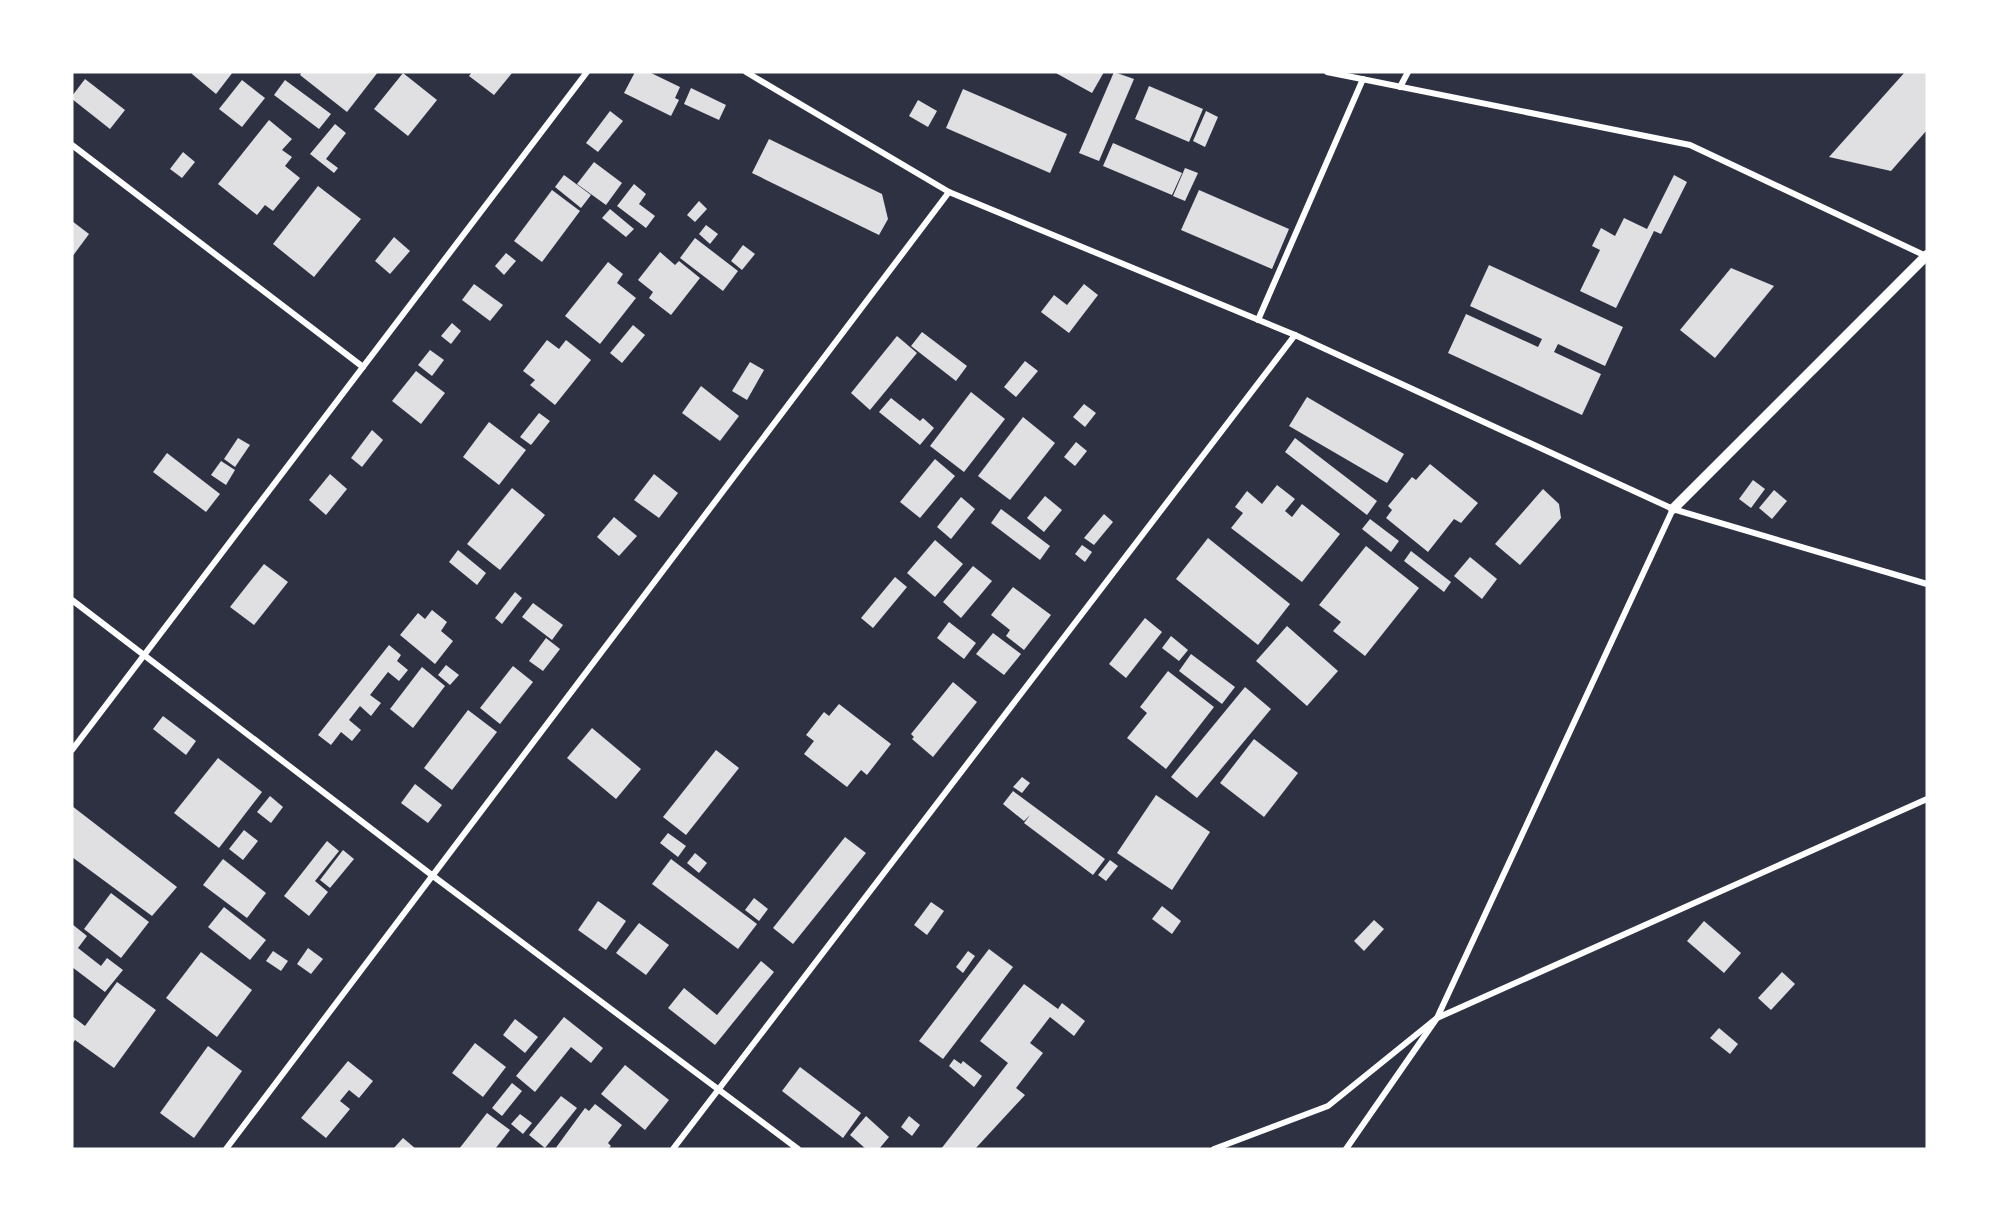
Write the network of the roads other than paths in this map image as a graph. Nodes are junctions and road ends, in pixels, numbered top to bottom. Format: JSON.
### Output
{"nodes":[{"id":1,"x":587,"y":72,"type":"edge"},
{"id":2,"x":746,"y":72,"type":"edge"},
{"id":3,"x":1327,"y":72,"type":"edge"},
{"id":4,"x":1408,"y":72,"type":"edge"},
{"id":5,"x":1363,"y":79,"type":"junction"},
{"id":6,"x":1400,"y":87,"type":"junction"},
{"id":7,"x":72,"y":145,"type":"edge"},
{"id":8,"x":949,"y":192,"type":"junction"},
{"id":9,"x":1927,"y":255,"type":"edge"},
{"id":10,"x":1258,"y":320,"type":"junction"},
{"id":11,"x":1295,"y":335,"type":"junction"},
{"id":12,"x":363,"y":367,"type":"junction"},
{"id":13,"x":1673,"y":509,"type":"junction"},
{"id":14,"x":1926,"y":584,"type":"edge"},
{"id":15,"x":72,"y":600,"type":"edge"},
{"id":16,"x":144,"y":655,"type":"junction"},
{"id":17,"x":72,"y":750,"type":"edge"},
{"id":18,"x":1927,"y":799,"type":"edge"},
{"id":19,"x":433,"y":876,"type":"junction"},
{"id":20,"x":1437,"y":1018,"type":"junction"},
{"id":21,"x":719,"y":1090,"type":"junction"},
{"id":22,"x":226,"y":1149,"type":"edge"},
{"id":23,"x":673,"y":1149,"type":"edge"},
{"id":24,"x":798,"y":1149,"type":"edge"},
{"id":25,"x":1214,"y":1149,"type":"edge"},
{"id":26,"x":1346,"y":1149,"type":"edge"}],
"edges":[{"from":1,"to":12,"type":"street"},
{"from":2,"to":8,"type":"street"},
{"from":3,"to":5,"type":"street"},
{"from":4,"to":6,"type":"street"},
{"from":5,"to":6,"type":"street"},
{"from":5,"to":10,"type":"street"},
{"from":6,"to":9,"type":"street"},
{"from":7,"to":12,"type":"street"},
{"from":8,"to":10,"type":"street"},
{"from":8,"to":19,"type":"street"},
{"from":9,"to":13,"type":"street"},
{"from":10,"to":11,"type":"street"},
{"from":11,"to":13,"type":"street"},
{"from":11,"to":21,"type":"street"},
{"from":12,"to":16,"type":"street"},
{"from":13,"to":14,"type":"street"},
{"from":13,"to":20,"type":"street"},
{"from":15,"to":16,"type":"street"},
{"from":16,"to":17,"type":"street"},
{"from":16,"to":19,"type":"street"},
{"from":18,"to":20,"type":"street"},
{"from":19,"to":21,"type":"street"},
{"from":19,"to":22,"type":"street"},
{"from":20,"to":25,"type":"street"},
{"from":20,"to":26,"type":"street"},
{"from":21,"to":23,"type":"street"},
{"from":21,"to":24,"type":"street"}]}
